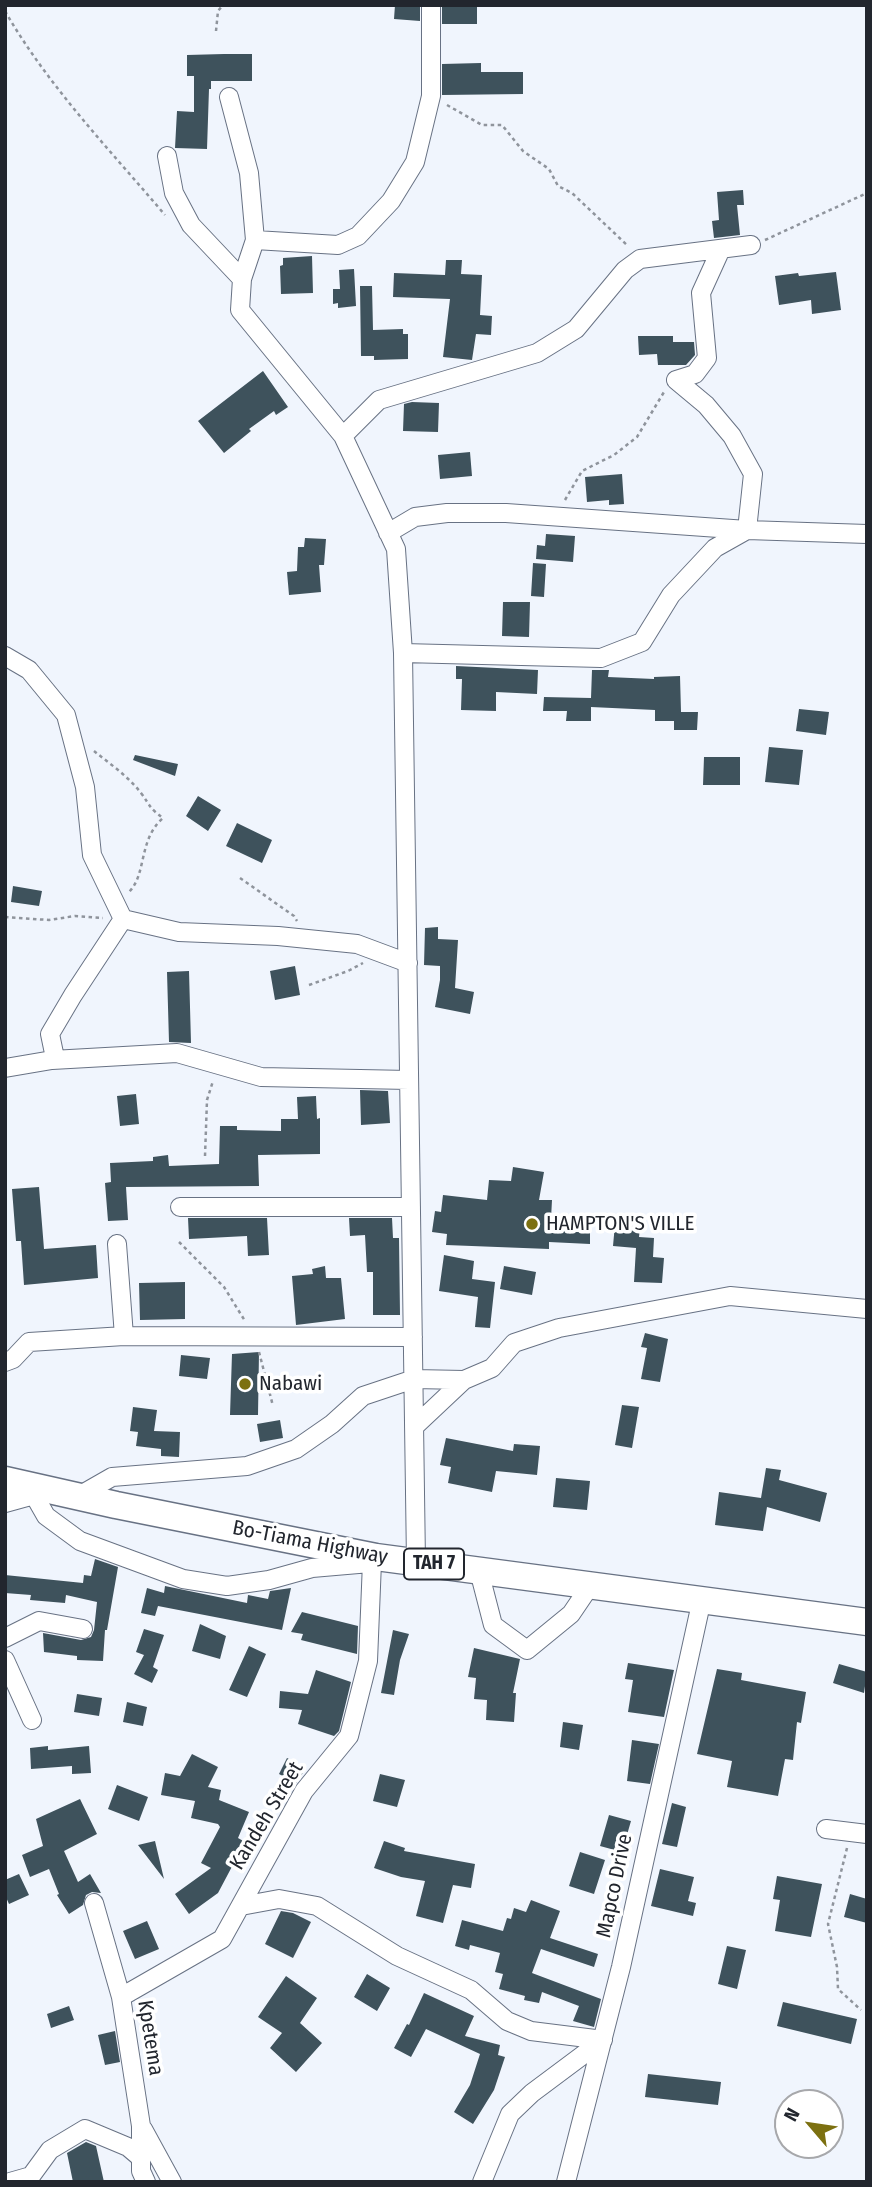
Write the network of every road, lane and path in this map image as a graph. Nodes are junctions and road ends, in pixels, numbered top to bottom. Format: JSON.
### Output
{"nodes":[{"id":1,"x":223,"y":5,"type":"edge"},
{"id":2,"x":432,"y":5,"type":"edge"},
{"id":3,"x":5,"y":11,"type":"edge"},
{"id":4,"x":216,"y":31,"type":"dead end"},
{"id":5,"x":431,"y":96,"type":"junction"},
{"id":6,"x":229,"y":97,"type":"dead end"},
{"id":7,"x":167,"y":156,"type":"dead end"},
{"id":8,"x":867,"y":193,"type":"edge"},
{"id":9,"x":191,"y":225,"type":"junction"},
{"id":10,"x":255,"y":240,"type":"junction"},
{"id":11,"x":751,"y":245,"type":"joint"},
{"id":12,"x":721,"y":249,"type":"junction"},
{"id":13,"x":640,"y":259,"type":"junction"},
{"id":14,"x":242,"y":279,"type":"junction"},
{"id":15,"x":676,"y":380,"type":"junction"},
{"id":16,"x":343,"y":436,"type":"junction"},
{"id":17,"x":547,"y":516,"type":"junction"},
{"id":18,"x":747,"y":530,"type":"junction"},
{"id":19,"x":388,"y":533,"type":"junction"},
{"id":20,"x":867,"y":534,"type":"edge"},
{"id":21,"x":403,"y":653,"type":"junction"},
{"id":22,"x":5,"y":656,"type":"edge"},
{"id":23,"x":70,"y":731,"type":"junction"},
{"id":24,"x":240,"y":878,"type":"dead end"},
{"id":25,"x":120,"y":911,"type":"junction"},
{"id":26,"x":5,"y":916,"type":"edge"},
{"id":27,"x":308,"y":939,"type":"junction"},
{"id":28,"x":382,"y":954,"type":"junction"},
{"id":29,"x":408,"y":963,"type":"junction"},
{"id":30,"x":309,"y":985,"type":"dead end"},
{"id":31,"x":52,"y":1060,"type":"junction"},
{"id":32,"x":218,"y":1065,"type":"junction"},
{"id":33,"x":5,"y":1068,"type":"edge"},
{"id":34,"x":409,"y":1080,"type":"junction"},
{"id":35,"x":205,"y":1156,"type":"dead end"},
{"id":36,"x":411,"y":1207,"type":"junction"},
{"id":37,"x":180,"y":1208,"type":"dead end"},
{"id":38,"x":117,"y":1244,"type":"dead end"},
{"id":39,"x":867,"y":1309,"type":"edge"},
{"id":40,"x":124,"y":1336,"type":"junction"},
{"id":41,"x":413,"y":1337,"type":"junction"},
{"id":42,"x":5,"y":1362,"type":"edge"},
{"id":43,"x":414,"y":1379,"type":"junction"},
{"id":44,"x":464,"y":1380,"type":"junction"},
{"id":45,"x":414,"y":1427,"type":"junction"},
{"id":46,"x":5,"y":1480,"type":"edge"},
{"id":47,"x":33,"y":1491,"type":"junction"},
{"id":48,"x":77,"y":1497,"type":"junction"},
{"id":49,"x":5,"y":1503,"type":"edge"},
{"id":50,"x":374,"y":1560,"type":"junction"},
{"id":51,"x":416,"y":1562,"type":"junction"},
{"id":52,"x":479,"y":1571,"type":"junction"},
{"id":53,"x":590,"y":1586,"type":"junction"},
{"id":54,"x":702,"y":1599,"type":"junction"},
{"id":55,"x":867,"y":1622,"type":"edge"},
{"id":56,"x":83,"y":1629,"type":"dead end"},
{"id":57,"x":5,"y":1638,"type":"edge"},
{"id":58,"x":5,"y":1660,"type":"edge"},
{"id":59,"x":32,"y":1720,"type":"dead end"},
{"id":60,"x":826,"y":1829,"type":"dead end"},
{"id":61,"x":859,"y":1833,"type":"edge"},
{"id":62,"x":94,"y":1903,"type":"dead end"},
{"id":63,"x":241,"y":1906,"type":"junction"},
{"id":64,"x":121,"y":1997,"type":"junction"},
{"id":65,"x":860,"y":2010,"type":"dead end"},
{"id":66,"x":603,"y":2040,"type":"junction"},
{"id":67,"x":141,"y":2126,"type":"junction"},
{"id":68,"x":141,"y":2158,"type":"junction"},
{"id":69,"x":10,"y":2182,"type":"edge"},
{"id":70,"x":146,"y":2182,"type":"edge"},
{"id":71,"x":172,"y":2182,"type":"edge"},
{"id":72,"x":482,"y":2182,"type":"edge"},
{"id":73,"x":566,"y":2182,"type":"edge"}],
"edges":[{"from":1,"to":4,"type":"path"},
{"from":2,"to":5,"type":"street"},
{"from":3,"to":9,"type":"path"},
{"from":5,"to":10,"type":"street"},
{"from":5,"to":13,"type":"path"},
{"from":6,"to":10,"type":"street"},
{"from":7,"to":9,"type":"street"},
{"from":8,"to":11,"type":"path"},
{"from":9,"to":14,"type":"street"},
{"from":10,"to":14,"type":"street"},
{"from":11,"to":12,"type":"street"},
{"from":12,"to":13,"type":"street"},
{"from":12,"to":15,"type":"street"},
{"from":13,"to":16,"type":"street"},
{"from":14,"to":16,"type":"street"},
{"from":15,"to":17,"type":"path"},
{"from":15,"to":18,"type":"street"},
{"from":16,"to":19,"type":"street"},
{"from":17,"to":18,"type":"street"},
{"from":17,"to":19,"type":"street"},
{"from":18,"to":20,"type":"street"},
{"from":18,"to":21,"type":"street"},
{"from":19,"to":21,"type":"street"},
{"from":21,"to":29,"type":"street"},
{"from":22,"to":23,"type":"street"},
{"from":23,"to":25,"type":"street"},
{"from":23,"to":25,"type":"path"},
{"from":24,"to":27,"type":"path"},
{"from":25,"to":26,"type":"path"},
{"from":25,"to":27,"type":"street"},
{"from":25,"to":31,"type":"street"},
{"from":27,"to":28,"type":"street"},
{"from":28,"to":29,"type":"street"},
{"from":28,"to":30,"type":"path"},
{"from":29,"to":34,"type":"street"},
{"from":31,"to":32,"type":"street"},
{"from":31,"to":33,"type":"street"},
{"from":32,"to":34,"type":"street"},
{"from":32,"to":35,"type":"path"},
{"from":34,"to":36,"type":"street"},
{"from":36,"to":37,"type":"street"},
{"from":36,"to":41,"type":"street"},
{"from":38,"to":40,"type":"street"},
{"from":39,"to":44,"type":"street"},
{"from":40,"to":41,"type":"street"},
{"from":40,"to":42,"type":"street"},
{"from":41,"to":43,"type":"street"},
{"from":43,"to":44,"type":"street"},
{"from":43,"to":45,"type":"street"},
{"from":43,"to":48,"type":"street"},
{"from":44,"to":45,"type":"street"},
{"from":45,"to":51,"type":"street"},
{"from":46,"to":47,"type":"highway","name":"Bo-Tiama Highway","number":"TAH 7"},
{"from":47,"to":48,"type":"highway","name":"Bo-Tiama Highway","number":"TAH 7"},
{"from":47,"to":49,"type":"street"},
{"from":47,"to":50,"type":"street"},
{"from":48,"to":50,"type":"highway","name":"Bo-Tiama Highway","number":"TAH 7"},
{"from":50,"to":51,"type":"highway","name":"Bo-Tiama Highway","number":"TAH 7"},
{"from":50,"to":63,"type":"street","name":"Kandeh Street"},
{"from":51,"to":52,"type":"highway","name":"Bo-Tiama Highway","number":"TAH 7"},
{"from":52,"to":53,"type":"highway","name":"Bo-Tiama Highway","number":"TAH 7"},
{"from":52,"to":53,"type":"street"},
{"from":53,"to":54,"type":"highway","name":"Bo-Tiama Highway","number":"TAH 7"},
{"from":54,"to":55,"type":"highway","name":"Bo-Tiama Highway","number":"TAH 7"},
{"from":54,"to":66,"type":"street","name":"Mapco Drive"},
{"from":56,"to":57,"type":"street"},
{"from":58,"to":59,"type":"street"},
{"from":60,"to":61,"type":"street"},
{"from":61,"to":65,"type":"path"},
{"from":62,"to":64,"type":"street","name":"Kpetema"},
{"from":63,"to":64,"type":"street","name":"Kandeh Street"},
{"from":63,"to":66,"type":"street"},
{"from":64,"to":67,"type":"street","name":"Kpetema"},
{"from":66,"to":72,"type":"street"},
{"from":66,"to":73,"type":"street","name":"Mapco Drive"},
{"from":67,"to":68,"type":"street","name":"Kpetema"},
{"from":67,"to":71,"type":"street"},
{"from":68,"to":69,"type":"street"},
{"from":68,"to":70,"type":"street","name":"Kpetema"}]}
